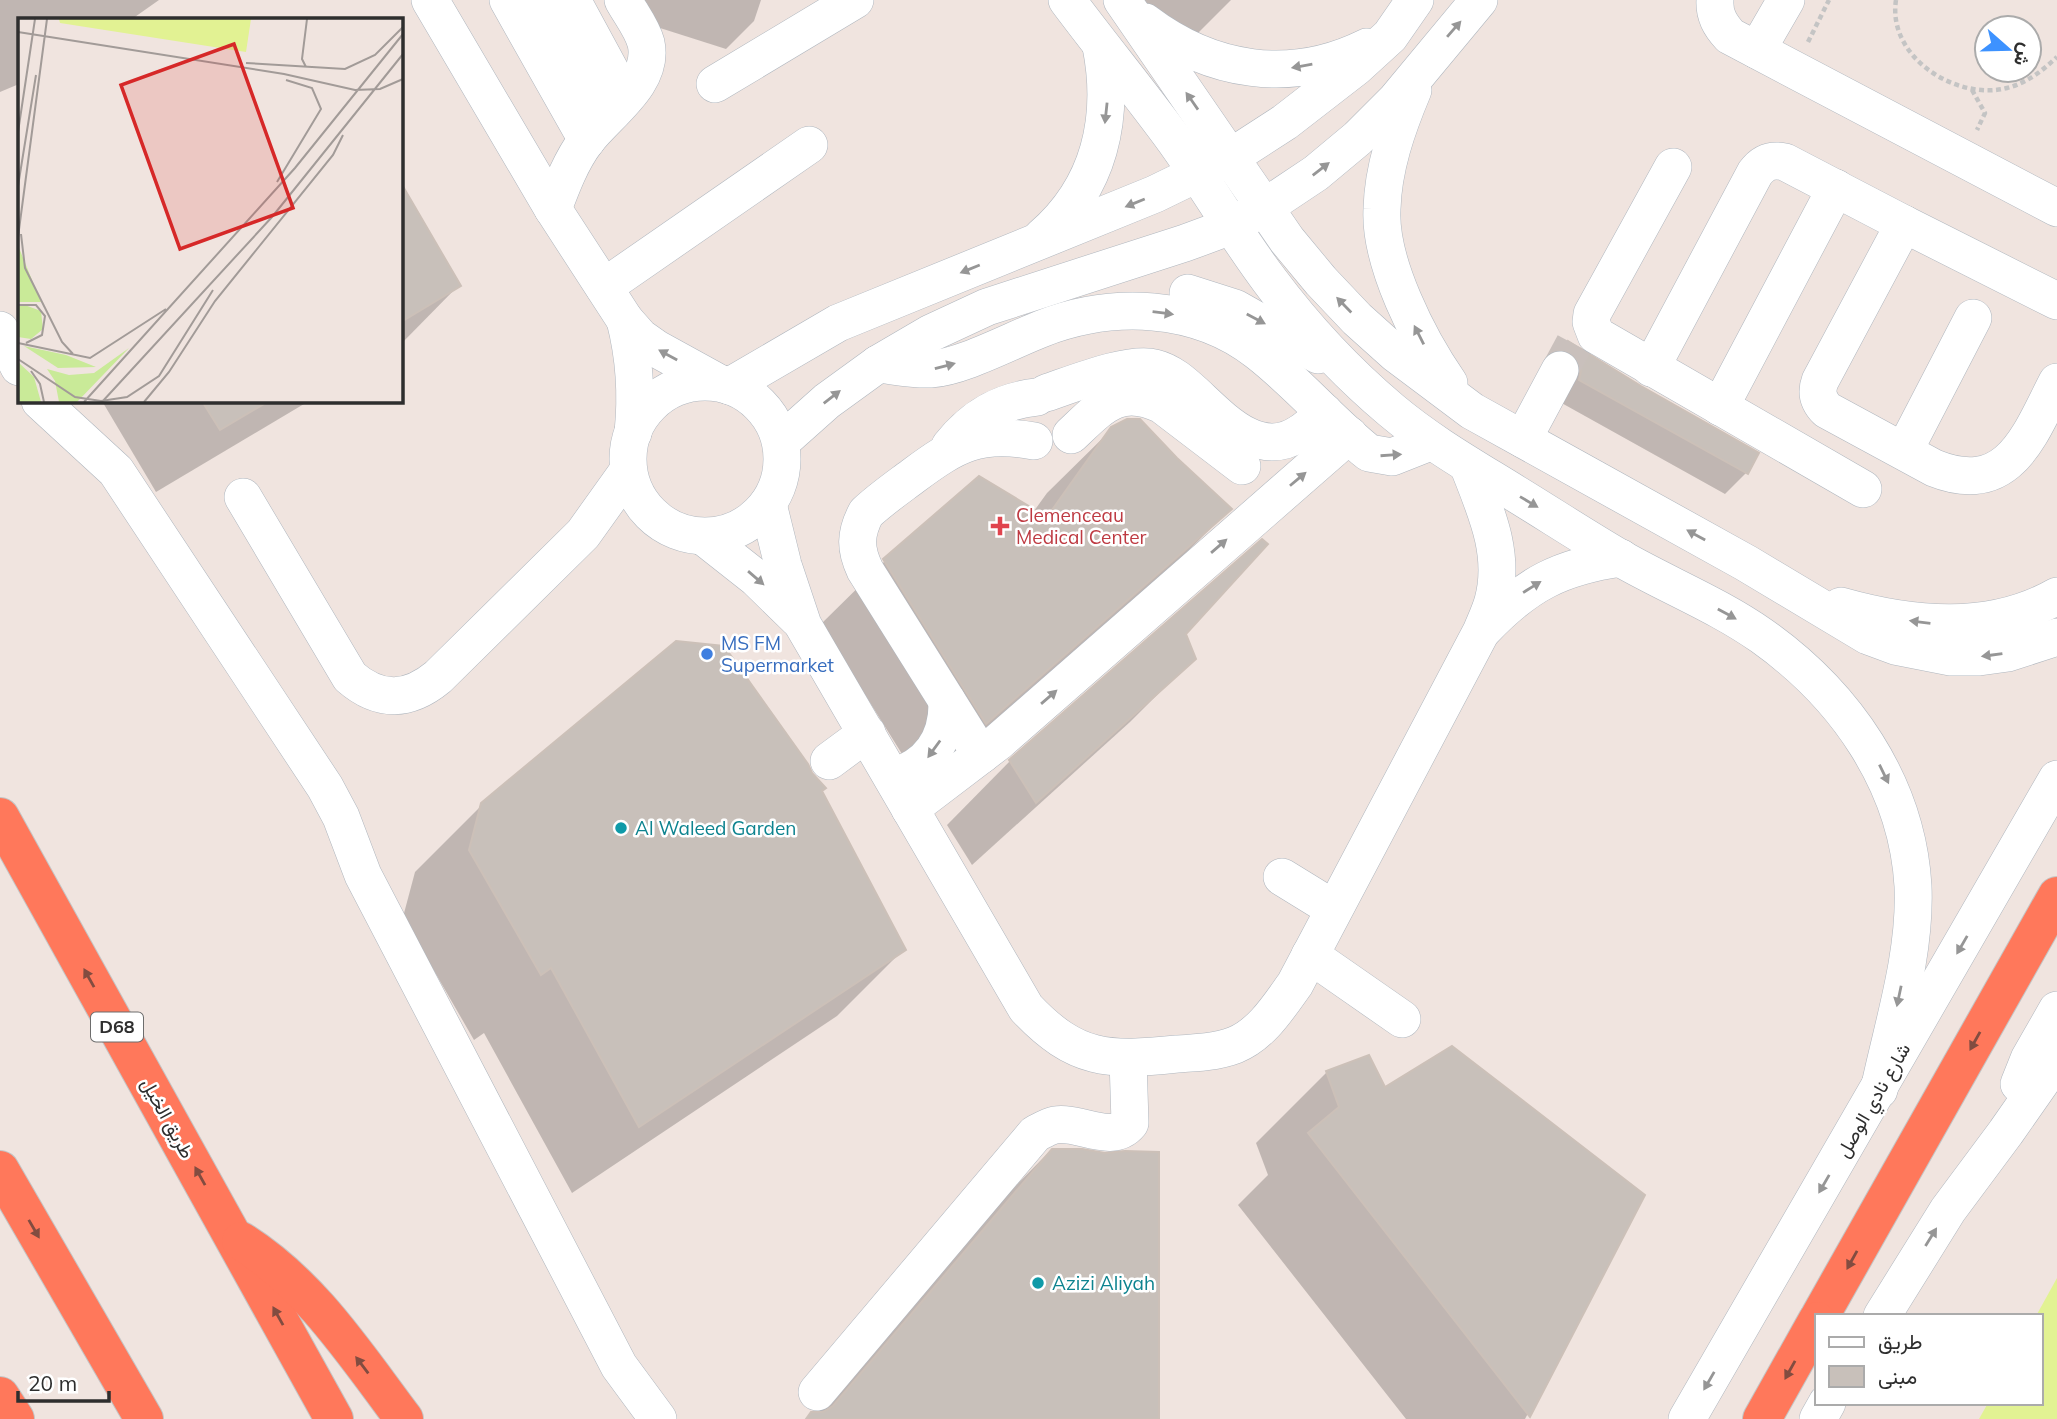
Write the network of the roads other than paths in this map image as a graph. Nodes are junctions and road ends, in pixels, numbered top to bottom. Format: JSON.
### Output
{"nodes":[{"id":1,"x":430,"y":0,"type":"edge"},
{"id":2,"x":508,"y":0,"type":"edge"},
{"id":3,"x":541,"y":0,"type":"edge"},
{"id":4,"x":572,"y":0,"type":"edge"},
{"id":5,"x":622,"y":0,"type":"edge"},
{"id":6,"x":855,"y":0,"type":"edge"},
{"id":7,"x":1067,"y":0,"type":"edge"},
{"id":8,"x":1415,"y":0,"type":"edge"},
{"id":9,"x":1479,"y":0,"type":"edge"},
{"id":10,"x":1715,"y":0,"type":"edge"},
{"id":11,"x":1786,"y":0,"type":"edge"},
{"id":12,"x":1124,"y":2,"type":"edge"},
{"id":13,"x":1390,"y":36,"type":"junction"},
{"id":14,"x":1101,"y":46,"type":"junction"},
{"id":15,"x":1757,"y":50,"type":"junction"},
{"id":16,"x":1429,"y":57,"type":"junction"},
{"id":17,"x":715,"y":84,"type":"dead end"},
{"id":18,"x":606,"y":118,"type":"junction"},
{"id":19,"x":809,"y":145,"type":"dead end"},
{"id":20,"x":1231,"y":157,"type":"junction"},
{"id":21,"x":1673,"y":167,"type":"dead end"},
{"id":22,"x":1197,"y":174,"type":"junction"},
{"id":23,"x":1836,"y":188,"type":"junction"},
{"id":24,"x":1265,"y":207,"type":"junction"},
{"id":25,"x":2057,"y":208,"type":"edge"},
{"id":26,"x":553,"y":209,"type":"junction"},
{"id":27,"x":1904,"y":224,"type":"junction"},
{"id":28,"x":1231,"y":226,"type":"junction"},
{"id":29,"x":1033,"y":244,"type":"junction"},
{"id":30,"x":604,"y":287,"type":"junction"},
{"id":31,"x":1046,"y":288,"type":"junction"},
{"id":32,"x":2057,"y":301,"type":"edge"},
{"id":33,"x":1973,"y":318,"type":"dead end"},
{"id":34,"x":625,"y":320,"type":"junction"},
{"id":35,"x":0,"y":330,"type":"edge"},
{"id":36,"x":1575,"y":345,"type":"junction"},
{"id":37,"x":878,"y":364,"type":"junction"},
{"id":38,"x":18,"y":365,"type":"edge"},
{"id":39,"x":1651,"y":368,"type":"junction"},
{"id":40,"x":1120,"y":370,"type":"junction"},
{"id":41,"x":1355,"y":377,"type":"junction"},
{"id":42,"x":2057,"y":382,"type":"edge"},
{"id":43,"x":723,"y":384,"type":"junction"},
{"id":44,"x":1042,"y":395,"type":"junction"},
{"id":45,"x":41,"y":402,"type":"edge"},
{"id":46,"x":1720,"y":407,"type":"junction"},
{"id":47,"x":1472,"y":411,"type":"junction"},
{"id":48,"x":1337,"y":423,"type":"junction"},
{"id":49,"x":633,"y":433,"type":"junction"},
{"id":50,"x":1071,"y":435,"type":"junction"},
{"id":51,"x":1523,"y":439,"type":"junction"},
{"id":52,"x":1034,"y":441,"type":"junction"},
{"id":53,"x":781,"y":442,"type":"junction"},
{"id":54,"x":1430,"y":442,"type":"junction"},
{"id":55,"x":946,"y":451,"type":"junction"},
{"id":56,"x":1904,"y":451,"type":"junction"},
{"id":57,"x":1468,"y":465,"type":"junction"},
{"id":58,"x":628,"y":471,"type":"junction"},
{"id":59,"x":1863,"y":489,"type":"dead end"},
{"id":60,"x":243,"y":497,"type":"dead end"},
{"id":61,"x":768,"y":504,"type":"junction"},
{"id":62,"x":704,"y":537,"type":"junction"},
{"id":63,"x":1621,"y":558,"type":"junction"},
{"id":64,"x":2057,"y":596,"type":"edge"},
{"id":65,"x":1805,"y":598,"type":"junction"},
{"id":66,"x":803,"y":625,"type":"junction"},
{"id":67,"x":1481,"y":632,"type":"junction"},
{"id":68,"x":2057,"y":637,"type":"edge"},
{"id":69,"x":947,"y":701,"type":"junction"},
{"id":70,"x":867,"y":733,"type":"junction"},
{"id":71,"x":981,"y":755,"type":"junction"},
{"id":72,"x":829,"y":761,"type":"dead end"},
{"id":73,"x":893,"y":777,"type":"junction"},
{"id":74,"x":2057,"y":779,"type":"edge"},
{"id":75,"x":2057,"y":788,"type":"edge"},
{"id":76,"x":910,"y":809,"type":"junction"},
{"id":77,"x":0,"y":817,"type":"edge"},
{"id":78,"x":1282,"y":877,"type":"dead end"},
{"id":79,"x":1992,"y":893,"type":"junction"},
{"id":80,"x":2057,"y":896,"type":"edge"},
{"id":81,"x":1334,"y":909,"type":"junction"},
{"id":82,"x":1310,"y":955,"type":"junction"},
{"id":83,"x":2057,"y":1010,"type":"edge"},
{"id":84,"x":1402,"y":1019,"type":"dead end"},
{"id":85,"x":1128,"y":1059,"type":"junction"},
{"id":86,"x":2054,"y":1069,"type":"edge"},
{"id":87,"x":1879,"y":1090,"type":"junction"},
{"id":88,"x":2006,"y":1132,"type":"junction"},
{"id":89,"x":0,"y":1170,"type":"edge"},
{"id":90,"x":233,"y":1236,"type":"junction"},
{"id":91,"x":1821,"y":1314,"type":"edge"},
{"id":92,"x":1883,"y":1314,"type":"edge"},
{"id":93,"x":1815,"y":1325,"type":"edge"},
{"id":94,"x":817,"y":1392,"type":"dead end"},
{"id":95,"x":0,"y":1396,"type":"edge"},
{"id":96,"x":15,"y":1419,"type":"edge"},
{"id":97,"x":144,"y":1419,"type":"edge"},
{"id":98,"x":334,"y":1419,"type":"edge"},
{"id":99,"x":404,"y":1419,"type":"edge"},
{"id":100,"x":658,"y":1419,"type":"edge"},
{"id":101,"x":1687,"y":1419,"type":"edge"},
{"id":102,"x":1762,"y":1419,"type":"edge"}],
"edges":[{"from":1,"to":26,"type":"street"},
{"from":2,"to":18,"type":"street"},
{"from":3,"to":18,"type":"street"},
{"from":4,"to":18,"type":"street"},
{"from":5,"to":18,"type":"street"},
{"from":6,"to":17,"type":"street"},
{"from":7,"to":14,"type":"street"},
{"from":8,"to":13,"type":"street"},
{"from":16,"to":9,"type":"street","one_way":true},
{"from":10,"to":15,"type":"street"},
{"from":11,"to":15,"type":"street"},
{"from":13,"to":12,"type":"street","one_way":true},
{"from":20,"to":12,"type":"street","one_way":true},
{"from":13,"to":20,"type":"street"},
{"from":14,"to":22,"type":"street"},
{"from":14,"to":29,"type":"street","one_way":true},
{"from":15,"to":25,"type":"street"},
{"from":24,"to":16,"type":"street","one_way":true},
{"from":47,"to":16,"type":"street","one_way":true},
{"from":18,"to":26,"type":"street"},
{"from":19,"to":30,"type":"street"},
{"from":20,"to":22,"type":"street"},
{"from":20,"to":24,"type":"street"},
{"from":21,"to":36,"type":"street"},
{"from":22,"to":28,"type":"street"},
{"from":22,"to":29,"type":"street","one_way":true},
{"from":23,"to":27,"type":"street"},
{"from":23,"to":39,"type":"street"},
{"from":23,"to":46,"type":"street"},
{"from":24,"to":28,"type":"street"},
{"from":47,"to":24,"type":"street","one_way":true},
{"from":26,"to":30,"type":"street"},
{"from":27,"to":32,"type":"street"},
{"from":27,"to":56,"type":"street"},
{"from":28,"to":31,"type":"street"},
{"from":28,"to":41,"type":"street"},
{"from":29,"to":43,"type":"street","one_way":true},
{"from":30,"to":34,"type":"street"},
{"from":31,"to":37,"type":"street"},
{"from":31,"to":41,"type":"street","one_way":true},
{"from":33,"to":56,"type":"street"},
{"from":43,"to":34,"type":"street","one_way":true},
{"from":34,"to":49,"type":"street"},
{"from":35,"to":38,"type":"street"},
{"from":36,"to":39,"type":"street"},
{"from":36,"to":51,"type":"street"},
{"from":37,"to":48,"type":"street","one_way":true},
{"from":53,"to":37,"type":"street","one_way":true},
{"from":39,"to":46,"type":"street"},
{"from":40,"to":44,"type":"street"},
{"from":40,"to":48,"type":"street"},
{"from":40,"to":50,"type":"street"},
{"from":41,"to":54,"type":"street"},
{"from":42,"to":56,"type":"street"},
{"from":43,"to":49,"type":"street"},
{"from":43,"to":53,"type":"street"},
{"from":44,"to":50,"type":"street"},
{"from":44,"to":52,"type":"street"},
{"from":44,"to":55,"type":"street"},
{"from":45,"to":100,"type":"street"},
{"from":46,"to":59,"type":"street"},
{"from":47,"to":51,"type":"street"},
{"from":48,"to":54,"type":"street","one_way":true},
{"from":71,"to":48,"type":"street","one_way":true},
{"from":49,"to":58,"type":"street"},
{"from":50,"to":52,"type":"street"},
{"from":65,"to":51,"type":"street","one_way":true},
{"from":52,"to":55,"type":"street"},
{"from":53,"to":61,"type":"street"},
{"from":54,"to":57,"type":"street"},
{"from":55,"to":69,"type":"street"},
{"from":57,"to":63,"type":"street","one_way":true},
{"from":57,"to":67,"type":"street"},
{"from":58,"to":60,"type":"street"},
{"from":58,"to":62,"type":"street"},
{"from":61,"to":62,"type":"street"},
{"from":61,"to":66,"type":"street"},
{"from":62,"to":66,"type":"street","one_way":true},
{"from":67,"to":63,"type":"street","one_way":true},
{"from":63,"to":87,"type":"street","one_way":true},
{"from":64,"to":65,"type":"street","one_way":true},
{"from":68,"to":65,"type":"street","one_way":true},
{"from":66,"to":70,"type":"street"},
{"from":67,"to":81,"type":"street"},
{"from":69,"to":71,"type":"street"},
{"from":69,"to":73,"type":"street","one_way":true},
{"from":70,"to":72,"type":"street"},
{"from":70,"to":73,"type":"street"},
{"from":71,"to":76,"type":"street"},
{"from":73,"to":76,"type":"street"},
{"from":74,"to":79,"type":"street","name":"شارع نادي الوصل"},
{"from":75,"to":79,"type":"street"},
{"from":76,"to":85,"type":"street"},
{"from":90,"to":77,"type":"highway","name":"طريق الخيل","number":"D68","one_way":true},
{"from":78,"to":81,"type":"street"},
{"from":79,"to":87,"type":"street","name":"شارع نادي الوصل","one_way":true},
{"from":80,"to":91,"type":"highway","one_way":true},
{"from":81,"to":82,"type":"street"},
{"from":82,"to":84,"type":"street"},
{"from":82,"to":85,"type":"street"},
{"from":83,"to":88,"type":"street"},
{"from":85,"to":94,"type":"street"},
{"from":86,"to":88,"type":"street"},
{"from":87,"to":101,"type":"street","name":"شارع نادي الوصل","one_way":true},
{"from":92,"to":88,"type":"street","one_way":true},
{"from":89,"to":97,"type":"highway","one_way":true},
{"from":98,"to":90,"type":"highway","name":"طريق الخيل","number":"D68","one_way":true},
{"from":99,"to":90,"type":"highway","one_way":true},
{"from":93,"to":102,"type":"highway","one_way":true},
{"from":95,"to":96,"type":"highway"}]}
